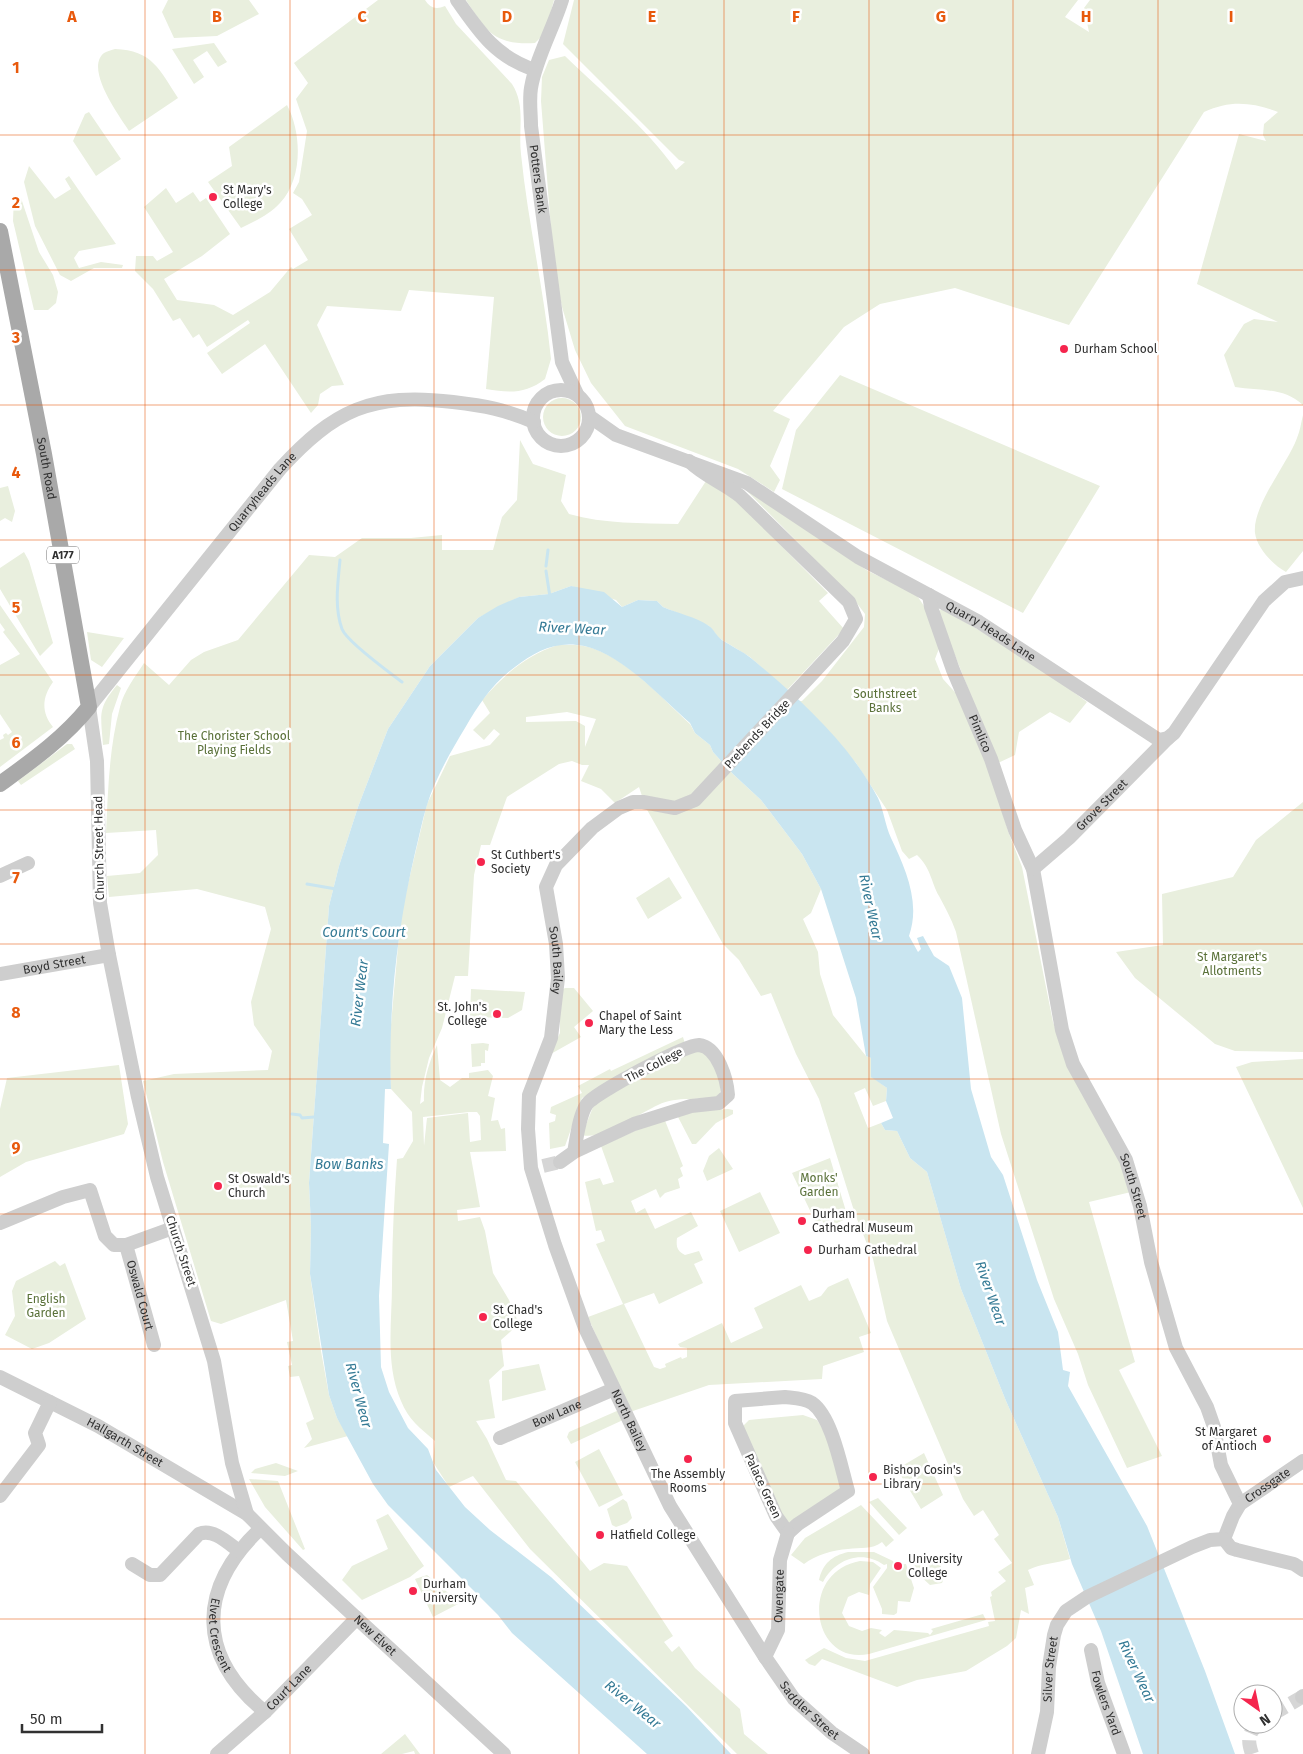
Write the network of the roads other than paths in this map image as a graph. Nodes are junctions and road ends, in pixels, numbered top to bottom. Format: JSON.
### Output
{"nodes":[{"id":1,"x":457,"y":0,"type":"edge"},
{"id":2,"x":562,"y":0,"type":"edge"},
{"id":3,"x":535,"y":70,"type":"junction"},
{"id":4,"x":0,"y":231,"type":"edge"},
{"id":5,"x":562,"y":362,"type":"junction"},
{"id":6,"x":555,"y":390,"type":"junction"},
{"id":7,"x":577,"y":394,"type":"junction"},
{"id":8,"x":538,"y":402,"type":"junction"},
{"id":9,"x":504,"y":409,"type":"junction"},
{"id":10,"x":589,"y":416,"type":"junction"},
{"id":11,"x":534,"y":422,"type":"junction"},
{"id":12,"x":616,"y":435,"type":"junction"},
{"id":13,"x":579,"y":439,"type":"junction"},
{"id":14,"x":689,"y":461,"type":"junction"},
{"id":15,"x":1303,"y":578,"type":"edge"},
{"id":16,"x":929,"y":596,"type":"junction"},
{"id":17,"x":89,"y":706,"type":"junction"},
{"id":18,"x":1168,"y":738,"type":"junction"},
{"id":19,"x":0,"y":784,"type":"edge"},
{"id":20,"x":619,"y":808,"type":"joint"},
{"id":21,"x":28,"y":863,"type":"dead end"},
{"id":22,"x":1032,"y":869,"type":"junction"},
{"id":23,"x":0,"y":876,"type":"edge"},
{"id":24,"x":109,"y":955,"type":"junction"},
{"id":25,"x":0,"y":974,"type":"edge"},
{"id":26,"x":116,"y":988,"type":"joint"},
{"id":27,"x":574,"y":1152,"type":"junction"},
{"id":28,"x":560,"y":1162,"type":"tunnel mouth"},
{"id":29,"x":537,"y":1167,"type":"joint"},
{"id":30,"x":0,"y":1223,"type":"edge"},
{"id":31,"x":174,"y":1228,"type":"junction"},
{"id":32,"x":126,"y":1245,"type":"junction"},
{"id":33,"x":154,"y":1345,"type":"dead end"},
{"id":34,"x":0,"y":1377,"type":"edge"},
{"id":35,"x":614,"y":1390,"type":"junction"},
{"id":36,"x":50,"y":1402,"type":"junction"},
{"id":37,"x":500,"y":1438,"type":"dead end"},
{"id":38,"x":1303,"y":1461,"type":"edge"},
{"id":39,"x":0,"y":1496,"type":"edge"},
{"id":40,"x":1240,"y":1504,"type":"junction"},
{"id":41,"x":247,"y":1514,"type":"junction"},
{"id":42,"x":260,"y":1528,"type":"junction"},
{"id":43,"x":788,"y":1533,"type":"junction"},
{"id":44,"x":1224,"y":1539,"type":"junction"},
{"id":45,"x":239,"y":1551,"type":"junction"},
{"id":46,"x":132,"y":1564,"type":"dead end"},
{"id":47,"x":1303,"y":1570,"type":"edge"},
{"id":48,"x":356,"y":1618,"type":"junction"},
{"id":49,"x":1091,"y":1650,"type":"dead end"},
{"id":50,"x":765,"y":1657,"type":"junction"},
{"id":51,"x":264,"y":1712,"type":"junction"},
{"id":52,"x":217,"y":1754,"type":"edge"},
{"id":53,"x":504,"y":1754,"type":"edge"},
{"id":54,"x":863,"y":1754,"type":"edge"},
{"id":55,"x":1038,"y":1754,"type":"edge"},
{"id":56,"x":1124,"y":1754,"type":"edge"}],
"edges":[{"from":1,"to":3,"type":"street"},
{"from":2,"to":3,"type":"street","name":"Potters Bank"},
{"from":3,"to":5,"type":"street","name":"Potters Bank"},
{"from":4,"to":17,"type":"main road","name":"South Road","number":"A177"},
{"from":5,"to":6,"type":"street","name":"Potters Bank"},
{"from":5,"to":7,"type":"street","name":"Potters Bank"},
{"from":6,"to":7,"type":"street"},
{"from":6,"to":8,"type":"street"},
{"from":7,"to":10,"type":"street"},
{"from":8,"to":9,"type":"street"},
{"from":8,"to":11,"type":"street"},
{"from":9,"to":11,"type":"street"},
{"from":9,"to":17,"type":"street","name":"Quarryheads Lane"},
{"from":10,"to":12,"type":"street","name":"Quarry Heads Lane"},
{"from":10,"to":13,"type":"street"},
{"from":11,"to":13,"type":"street"},
{"from":12,"to":13,"type":"street","name":"Quarry Heads Lane"},
{"from":12,"to":14,"type":"street","name":"Quarry Heads Lane"},
{"from":14,"to":16,"type":"street","name":"Quarry Heads Lane"},
{"from":14,"to":20,"type":"street","name":"Prebends Bridge"},
{"from":15,"to":18,"type":"street"},
{"from":16,"to":18,"type":"street","name":"Quarry Heads Lane"},
{"from":16,"to":22,"type":"street","name":"Pimlico"},
{"from":17,"to":19,"type":"main road"},
{"from":17,"to":24,"type":"street","name":"Church Street Head"},
{"from":18,"to":22,"type":"street","name":"Grove Street"},
{"from":20,"to":29,"type":"street","name":"South Bailey"},
{"from":21,"to":23,"type":"street"},
{"from":22,"to":40,"type":"street","name":"South Street"},
{"from":24,"to":25,"type":"street","name":"Boyd Street"},
{"from":24,"to":26,"type":"street","name":"Church Street Head"},
{"from":26,"to":31,"type":"street","name":"Church Street"},
{"from":27,"to":27,"type":"street","name":"The College"},
{"from":27,"to":28,"type":"street","name":"The College"},
{"from":29,"to":35,"type":"street","name":"North Bailey"},
{"from":30,"to":32,"type":"street","name":"Oswald Court"},
{"from":31,"to":32,"type":"street","name":"Oswald Court"},
{"from":31,"to":41,"type":"street","name":"Church Street"},
{"from":32,"to":33,"type":"street","name":"Oswald Court"},
{"from":34,"to":36,"type":"street","name":"Hallgarth Street"},
{"from":35,"to":37,"type":"street","name":"Bow Lane"},
{"from":35,"to":50,"type":"street","name":"North Bailey"},
{"from":36,"to":39,"type":"street"},
{"from":36,"to":41,"type":"street","name":"Hallgarth Street"},
{"from":38,"to":40,"type":"street","name":"Crossgate"},
{"from":40,"to":44,"type":"street","name":"Crossgate"},
{"from":41,"to":42,"type":"street","name":"New Elvet"},
{"from":42,"to":45,"type":"street","name":"Elvet Crescent"},
{"from":42,"to":48,"type":"street","name":"New Elvet"},
{"from":43,"to":43,"type":"street","name":"Palace Green"},
{"from":43,"to":50,"type":"street","name":"Owengate"},
{"from":44,"to":47,"type":"street"},
{"from":44,"to":55,"type":"street","name":"Silver Street"},
{"from":45,"to":46,"type":"street"},
{"from":45,"to":51,"type":"street","name":"Elvet Crescent"},
{"from":48,"to":51,"type":"street","name":"Court Lane"},
{"from":48,"to":53,"type":"street","name":"New Elvet"},
{"from":49,"to":56,"type":"street","name":"Fowlers Yard"},
{"from":50,"to":54,"type":"street","name":"Saddler Street"},
{"from":51,"to":52,"type":"street","name":"Court Lane"}]}
